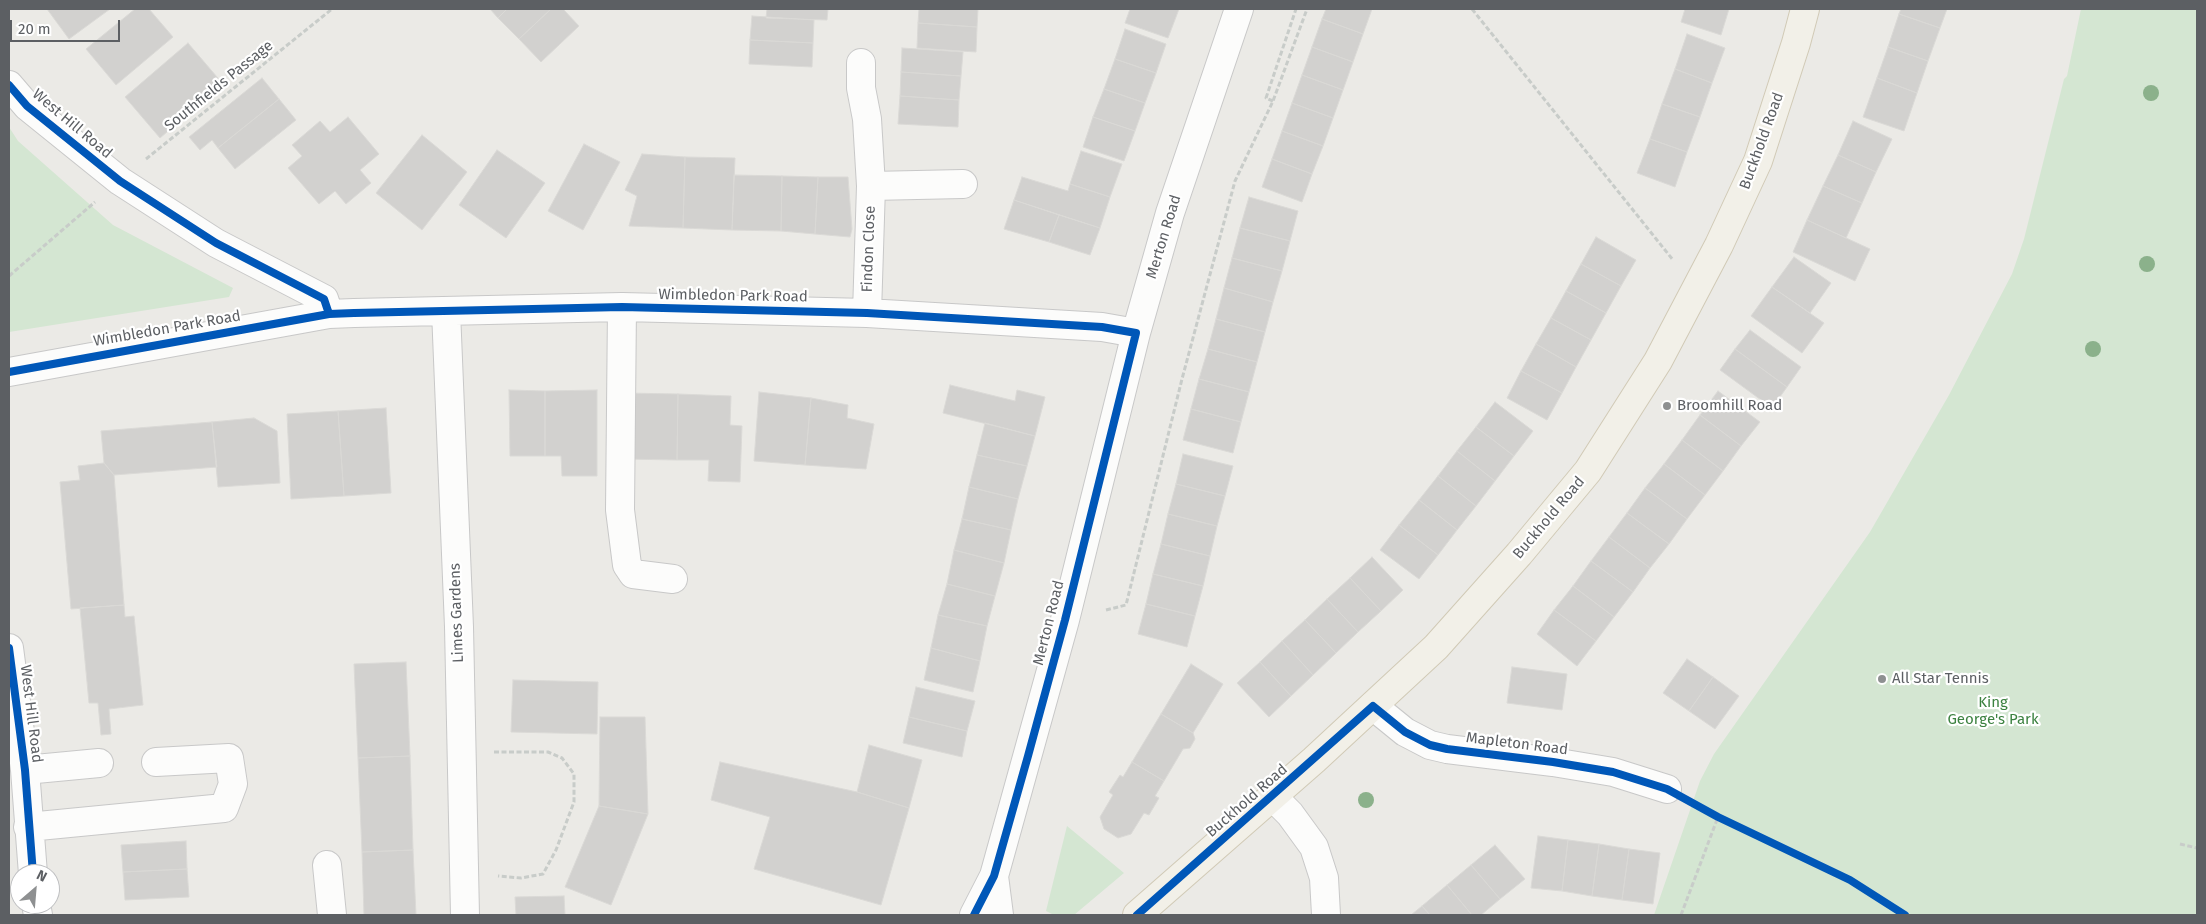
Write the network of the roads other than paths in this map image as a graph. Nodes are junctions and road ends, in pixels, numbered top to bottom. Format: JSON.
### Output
{"nodes":[{"id":1,"x":1239,"y":9,"type":"edge"},
{"id":2,"x":1805,"y":9,"type":"edge"},
{"id":3,"x":861,"y":62,"type":"dead end"},
{"id":4,"x":9,"y":85,"type":"edge"},
{"id":5,"x":963,"y":184,"type":"dead end"},
{"id":6,"x":871,"y":186,"type":"junction"},
{"id":7,"x":622,"y":307,"type":"junction"},
{"id":8,"x":446,"y":310,"type":"junction"},
{"id":9,"x":867,"y":313,"type":"junction"},
{"id":10,"x":329,"y":314,"type":"junction"},
{"id":11,"x":1136,"y":333,"type":"junction"},
{"id":12,"x":9,"y":372,"type":"edge"},
{"id":13,"x":673,"y":579,"type":"dead end"},
{"id":14,"x":9,"y":648,"type":"edge"},
{"id":15,"x":1373,"y":706,"type":"junction"},
{"id":16,"x":156,"y":762,"type":"dead end"},
{"id":17,"x":100,"y":763,"type":"dead end"},
{"id":18,"x":25,"y":770,"type":"junction"},
{"id":19,"x":1667,"y":789,"type":"road end"},
{"id":20,"x":1273,"y":797,"type":"junction"},
{"id":21,"x":28,"y":826,"type":"junction"},
{"id":22,"x":32,"y":864,"type":"edge"},
{"id":23,"x":327,"y":865,"type":"dead end"},
{"id":24,"x":994,"y":876,"type":"junction"},
{"id":25,"x":332,"y":915,"type":"edge"},
{"id":26,"x":465,"y":915,"type":"edge"},
{"id":27,"x":974,"y":915,"type":"edge"},
{"id":28,"x":999,"y":915,"type":"edge"},
{"id":29,"x":1137,"y":915,"type":"edge"},
{"id":30,"x":1326,"y":915,"type":"edge"}],
"edges":[{"from":1,"to":11,"type":"street","name":"Merton Road"},
{"from":2,"to":15,"type":"main road","name":"Buckhold Road"},
{"from":3,"to":6,"type":"street","name":"Findon Close"},
{"from":4,"to":10,"type":"street","name":"West Hill Road"},
{"from":5,"to":6,"type":"street","name":"Findon Close"},
{"from":6,"to":9,"type":"street","name":"Findon Close"},
{"from":7,"to":8,"type":"street","name":"Wimbledon Park Road"},
{"from":7,"to":9,"type":"street","name":"Wimbledon Park Road"},
{"from":7,"to":13,"type":"street"},
{"from":8,"to":10,"type":"street","name":"Wimbledon Park Road"},
{"from":8,"to":26,"type":"street","name":"Limes Gardens"},
{"from":9,"to":11,"type":"street","name":"Wimbledon Park Road"},
{"from":10,"to":12,"type":"street","name":"Wimbledon Park Road"},
{"from":11,"to":24,"type":"street","name":"Merton Road"},
{"from":14,"to":18,"type":"street","name":"West Hill Road"},
{"from":15,"to":19,"type":"street","name":"Mapleton Road"},
{"from":15,"to":20,"type":"main road","name":"Buckhold Road"},
{"from":16,"to":21,"type":"street"},
{"from":17,"to":18,"type":"street"},
{"from":18,"to":21,"type":"street","name":"West Hill Road"},
{"from":20,"to":29,"type":"main road","name":"Buckhold Road"},
{"from":20,"to":30,"type":"street"},
{"from":21,"to":22,"type":"street","name":"West Hill Road"},
{"from":23,"to":25,"type":"street"},
{"from":24,"to":27,"type":"street","name":"Merton Road"},
{"from":24,"to":28,"type":"street","name":"Merton Road"}]}
